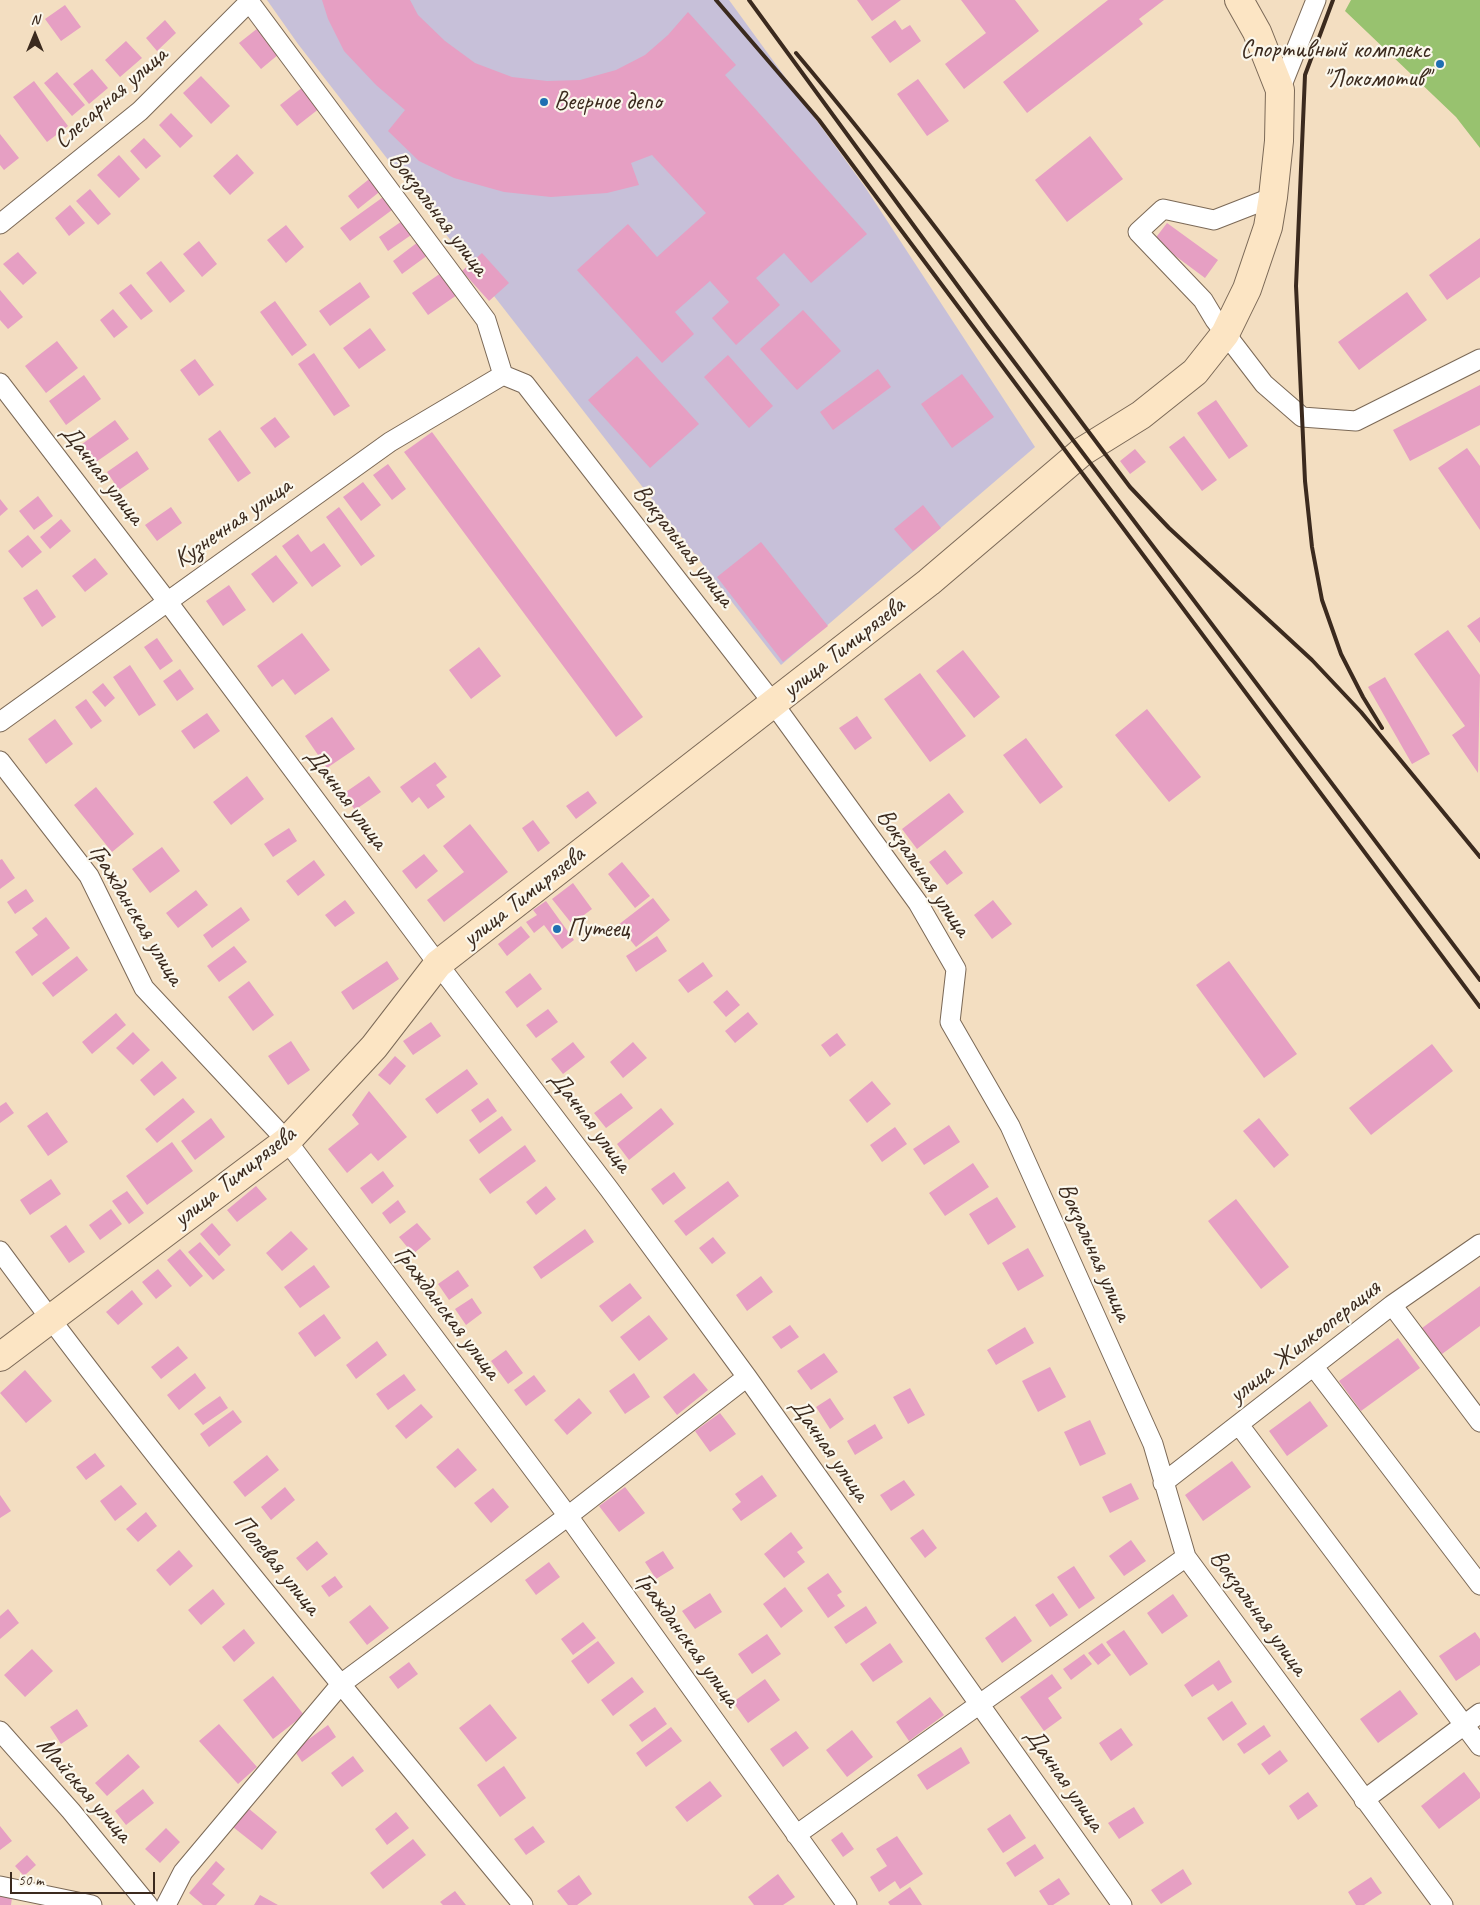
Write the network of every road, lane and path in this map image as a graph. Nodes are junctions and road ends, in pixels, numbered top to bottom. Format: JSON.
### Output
{"nodes":[{"id":1,"x":1239,"y":0,"type":"edge"},
{"id":2,"x":1316,"y":0,"type":"edge"},
{"id":3,"x":248,"y":1,"type":"edge"},
{"id":4,"x":1280,"y":90,"type":"junction"},
{"id":5,"x":1273,"y":198,"type":"junction"},
{"id":6,"x":0,"y":224,"type":"edge"},
{"id":7,"x":1225,"y":334,"type":"junction"},
{"id":8,"x":1480,"y":359,"type":"edge"},
{"id":9,"x":503,"y":375,"type":"junction"},
{"id":10,"x":0,"y":383,"type":"edge"},
{"id":11,"x":167,"y":601,"type":"junction"},
{"id":12,"x":773,"y":703,"type":"junction"},
{"id":13,"x":0,"y":722,"type":"edge"},
{"id":14,"x":0,"y":761,"type":"edge"},
{"id":15,"x":438,"y":964,"type":"junction"},
{"id":16,"x":287,"y":1141,"type":"junction"},
{"id":17,"x":1480,"y":1244,"type":"edge"},
{"id":18,"x":0,"y":1251,"type":"edge"},
{"id":19,"x":1392,"y":1305,"type":"junction"},
{"id":20,"x":49,"y":1318,"type":"junction"},
{"id":21,"x":0,"y":1357,"type":"edge"},
{"id":22,"x":1314,"y":1367,"type":"junction"},
{"id":23,"x":746,"y":1377,"type":"junction"},
{"id":24,"x":1480,"y":1422,"type":"edge"},
{"id":25,"x":1239,"y":1425,"type":"junction"},
{"id":26,"x":1163,"y":1483,"type":"junction"},
{"id":27,"x":568,"y":1516,"type":"junction"},
{"id":28,"x":1186,"y":1557,"type":"junction"},
{"id":29,"x":1480,"y":1584,"type":"edge"},
{"id":30,"x":341,"y":1684,"type":"junction"},
{"id":31,"x":979,"y":1704,"type":"junction"},
{"id":32,"x":1480,"y":1713,"type":"edge"},
{"id":33,"x":1464,"y":1725,"type":"junction"},
{"id":34,"x":0,"y":1731,"type":"edge"},
{"id":35,"x":1480,"y":1746,"type":"edge"},
{"id":36,"x":1364,"y":1800,"type":"junction"},
{"id":37,"x":796,"y":1835,"type":"junction"},
{"id":38,"x":0,"y":1886,"type":"edge"},
{"id":39,"x":92,"y":1905,"type":"edge"},
{"id":40,"x":148,"y":1905,"type":"edge"},
{"id":41,"x":166,"y":1905,"type":"edge"},
{"id":42,"x":523,"y":1905,"type":"edge"},
{"id":43,"x":847,"y":1905,"type":"edge"},
{"id":44,"x":1122,"y":1905,"type":"edge"},
{"id":45,"x":1443,"y":1905,"type":"edge"}],
"edges":[{"from":1,"to":4,"type":"main road"},
{"from":2,"to":4,"type":"street"},
{"from":3,"to":6,"type":"street","name":"Слесарная улица"},
{"from":3,"to":9,"type":"street","name":"Вокзальная улица"},
{"from":4,"to":5,"type":"main road","name":"улица Тимирязева"},
{"from":5,"to":7,"type":"main road","name":"улица Тимирязева"},
{"from":5,"to":7,"type":"street"},
{"from":7,"to":8,"type":"street"},
{"from":7,"to":12,"type":"main road","name":"улица Тимирязева"},
{"from":9,"to":11,"type":"street","name":"Кузнечная улица"},
{"from":9,"to":12,"type":"street","name":"Вокзальная улица"},
{"from":10,"to":11,"type":"street","name":"Дачная улица"},
{"from":11,"to":13,"type":"street","name":"Кузнечная улица"},
{"from":11,"to":15,"type":"street","name":"Дачная улица"},
{"from":12,"to":15,"type":"main road","name":"улица Тимирязева"},
{"from":12,"to":26,"type":"street","name":"Вокзальная улица"},
{"from":14,"to":16,"type":"street","name":"Гражданская улица"},
{"from":15,"to":16,"type":"main road","name":"улица Тимирязева"},
{"from":15,"to":23,"type":"street","name":"Дачная улица"},
{"from":16,"to":20,"type":"main road","name":"улица Тимирязева"},
{"from":16,"to":27,"type":"street","name":"Гражданская улица"},
{"from":17,"to":19,"type":"street","name":"улица Жилкооперация"},
{"from":18,"to":20,"type":"street","name":"Полевая улица"},
{"from":19,"to":22,"type":"street","name":"улица Жилкооперация"},
{"from":19,"to":24,"type":"street"},
{"from":20,"to":21,"type":"main road","name":"улица Тимирязева"},
{"from":20,"to":30,"type":"street","name":"Полевая улица"},
{"from":22,"to":25,"type":"street","name":"улица Жилкооперация"},
{"from":22,"to":29,"type":"street"},
{"from":23,"to":27,"type":"street"},
{"from":23,"to":31,"type":"street","name":"Дачная улица"},
{"from":25,"to":26,"type":"street","name":"улица Жилкооперация"},
{"from":25,"to":33,"type":"street"},
{"from":26,"to":28,"type":"street","name":"Вокзальная улица"},
{"from":27,"to":30,"type":"street"},
{"from":27,"to":37,"type":"street","name":"Гражданская улица"},
{"from":28,"to":31,"type":"street"},
{"from":28,"to":36,"type":"street","name":"Вокзальная улица"},
{"from":30,"to":41,"type":"street"},
{"from":30,"to":42,"type":"street","name":"Полевая улица"},
{"from":31,"to":37,"type":"street"},
{"from":31,"to":44,"type":"street","name":"Дачная улица"},
{"from":32,"to":33,"type":"street"},
{"from":33,"to":35,"type":"street"},
{"from":33,"to":36,"type":"street"},
{"from":34,"to":40,"type":"street","name":"Майская улица"},
{"from":36,"to":45,"type":"street","name":"Вокзальная улица"},
{"from":37,"to":43,"type":"street","name":"Гражданская улица"},
{"from":38,"to":39,"type":"street"}]}
